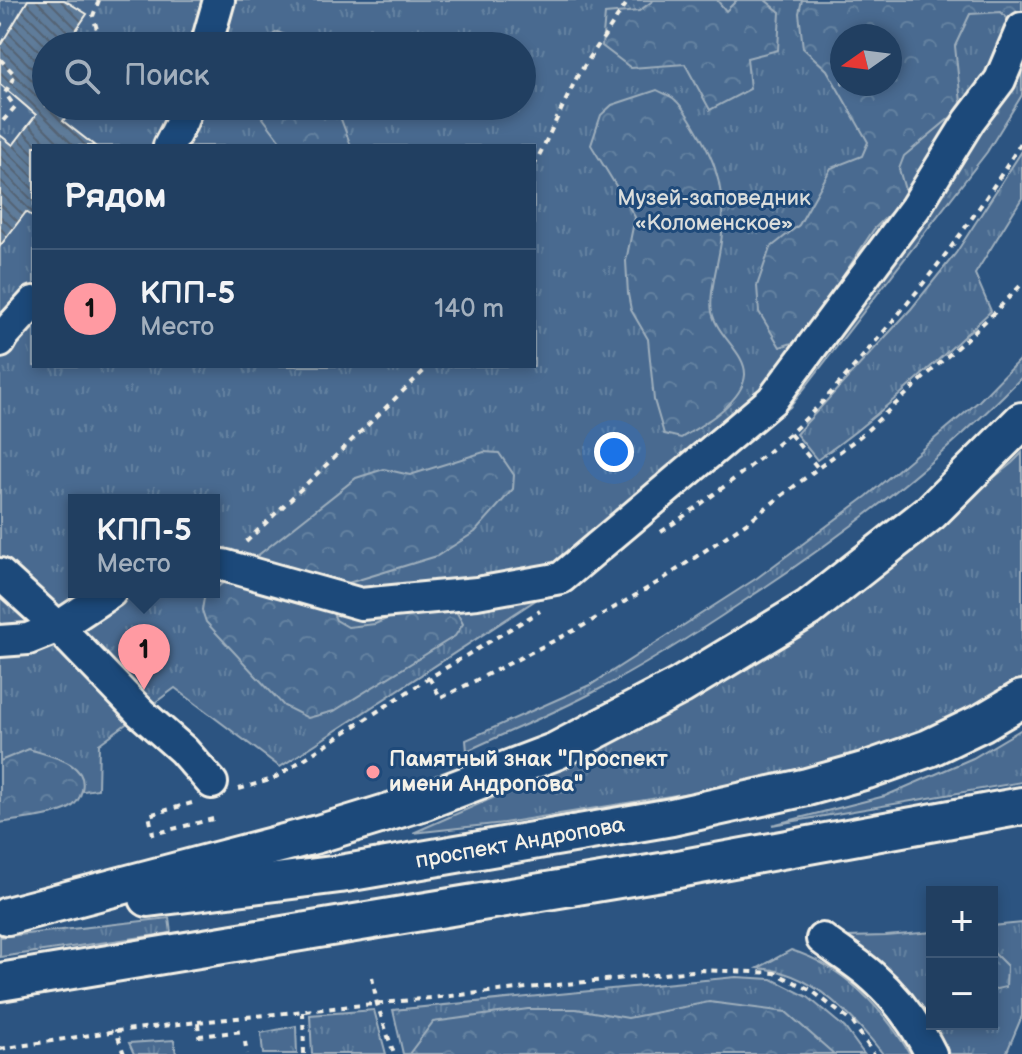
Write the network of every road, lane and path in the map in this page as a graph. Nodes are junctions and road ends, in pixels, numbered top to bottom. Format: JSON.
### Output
{"nodes":[{"id":1,"x":99,"y":0,"type":"edge"},
{"id":2,"x":219,"y":0,"type":"edge"},
{"id":3,"x":629,"y":0,"type":"edge"},
{"id":4,"x":1022,"y":28,"type":"edge"},
{"id":5,"x":98,"y":32,"type":"edge"},
{"id":6,"x":210,"y":32,"type":"edge"},
{"id":7,"x":0,"y":59,"type":"edge"},
{"id":8,"x":182,"y":120,"type":"edge"},
{"id":9,"x":0,"y":121,"type":"edge"},
{"id":10,"x":170,"y":144,"type":"edge"},
{"id":11,"x":536,"y":162,"type":"edge"},
{"id":12,"x":1022,"y":284,"type":"edge"},
{"id":13,"x":32,"y":304,"type":"edge"},
{"id":14,"x":0,"y":342,"type":"edge"},
{"id":15,"x":427,"y":368,"type":"edge"},
{"id":16,"x":1022,"y":421,"type":"edge"},
{"id":17,"x":790,"y":434,"type":"dead end"},
{"id":18,"x":818,"y":468,"type":"junction"},
{"id":19,"x":220,"y":563,"type":"edge"},
{"id":20,"x":220,"y":566,"type":"edge"},
{"id":21,"x":0,"y":574,"type":"edge"},
{"id":22,"x":102,"y":598,"type":"edge"},
{"id":23,"x":58,"y":627,"type":"junction"},
{"id":24,"x":0,"y":641,"type":"edge"},
{"id":25,"x":429,"y":678,"type":"dead end"},
{"id":26,"x":1022,"y":699,"type":"edge"},
{"id":27,"x":212,"y":783,"type":"dead end"},
{"id":28,"x":1022,"y":806,"type":"edge"},
{"id":29,"x":217,"y":818,"type":"dead end"},
{"id":30,"x":162,"y":831,"type":"dead end"},
{"id":31,"x":4,"y":916,"type":"edge"},
{"id":32,"x":822,"y":939,"type":"dead end"},
{"id":33,"x":372,"y":977,"type":"dead end"},
{"id":34,"x":0,"y":982,"type":"edge"},
{"id":35,"x":377,"y":1004,"type":"junction"},
{"id":36,"x":303,"y":1012,"type":"junction"},
{"id":37,"x":198,"y":1022,"type":"junction"},
{"id":38,"x":116,"y":1031,"type":"junction"},
{"id":39,"x":244,"y":1031,"type":"dead end"},
{"id":40,"x":245,"y":1042,"type":"dead end"},
{"id":41,"x":0,"y":1049,"type":"edge"},
{"id":42,"x":124,"y":1054,"type":"edge"},
{"id":43,"x":247,"y":1054,"type":"edge"},
{"id":44,"x":304,"y":1054,"type":"edge"},
{"id":45,"x":394,"y":1054,"type":"edge"},
{"id":46,"x":874,"y":1054,"type":"edge"},
{"id":47,"x":931,"y":1054,"type":"edge"}],
"edges":[{"from":1,"to":5,"type":"path"},
{"from":2,"to":6,"type":"lane"},
{"from":3,"to":11,"type":"path"},
{"from":4,"to":20,"type":"lane"},
{"from":7,"to":9,"type":"path"},
{"from":8,"to":10,"type":"lane"},
{"from":12,"to":18,"type":"path"},
{"from":13,"to":14,"type":"lane"},
{"from":15,"to":19,"type":"path"},
{"from":16,"to":31,"type":"main road"},
{"from":17,"to":18,"type":"path"},
{"from":18,"to":25,"type":"path"},
{"from":21,"to":23,"type":"lane"},
{"from":22,"to":23,"type":"lane"},
{"from":23,"to":24,"type":"lane"},
{"from":23,"to":27,"type":"lane"},
{"from":26,"to":31,"type":"main road","name":"проспект Андропова"},
{"from":28,"to":34,"type":"main road"},
{"from":29,"to":30,"type":"path"},
{"from":32,"to":47,"type":"lane"},
{"from":33,"to":35,"type":"path"},
{"from":35,"to":36,"type":"path"},
{"from":35,"to":45,"type":"path"},
{"from":35,"to":46,"type":"path"},
{"from":36,"to":37,"type":"path"},
{"from":36,"to":44,"type":"path"},
{"from":37,"to":38,"type":"path"},
{"from":37,"to":39,"type":"path"},
{"from":38,"to":41,"type":"path"},
{"from":38,"to":42,"type":"path"},
{"from":40,"to":43,"type":"path"}]}
